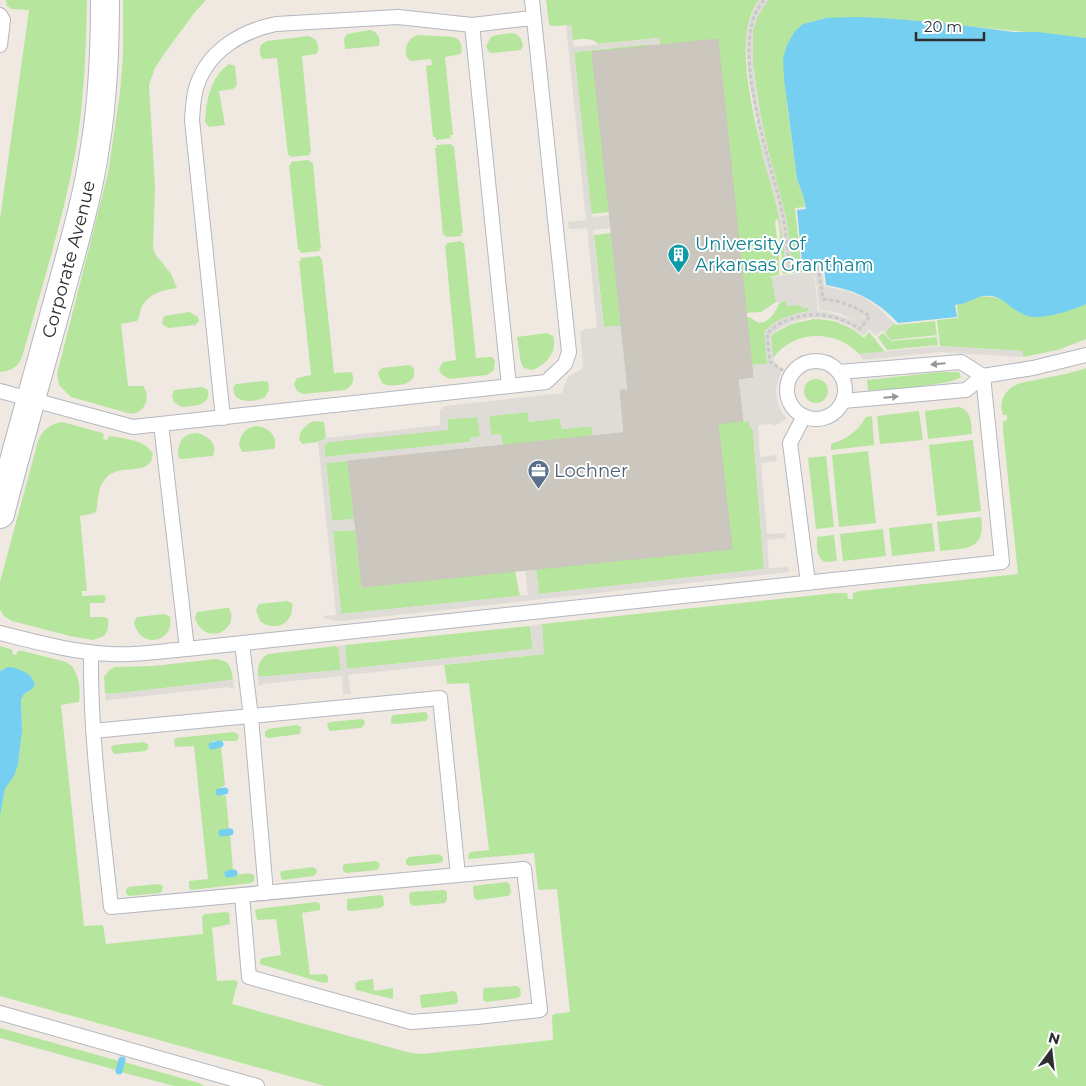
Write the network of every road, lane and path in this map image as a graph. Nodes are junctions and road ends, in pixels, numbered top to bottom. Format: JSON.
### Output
{"nodes":[{"id":1,"x":105,"y":0,"type":"edge"},
{"id":2,"x":532,"y":0,"type":"edge"},
{"id":3,"x":764,"y":0,"type":"edge"},
{"id":4,"x":0,"y":15,"type":"edge"},
{"id":5,"x":532,"y":18,"type":"junction"},
{"id":6,"x":472,"y":25,"type":"junction"},
{"id":7,"x":0,"y":45,"type":"edge"},
{"id":8,"x":1086,"y":355,"type":"edge"},
{"id":9,"x":839,"y":372,"type":"junction"},
{"id":10,"x":791,"y":376,"type":"junction"},
{"id":11,"x":982,"y":376,"type":"junction"},
{"id":12,"x":509,"y":386,"type":"junction"},
{"id":13,"x":0,"y":391,"type":"edge"},
{"id":14,"x":30,"y":399,"type":"junction"},
{"id":15,"x":843,"y":402,"type":"junction"},
{"id":16,"x":804,"y":416,"type":"junction"},
{"id":17,"x":223,"y":418,"type":"junction"},
{"id":18,"x":161,"y":424,"type":"junction"},
{"id":19,"x":0,"y":514,"type":"edge"},
{"id":20,"x":808,"y":583,"type":"junction"},
{"id":21,"x":0,"y":633,"type":"edge"},
{"id":22,"x":242,"y":644,"type":"junction"},
{"id":23,"x":186,"y":649,"type":"junction"},
{"id":24,"x":91,"y":653,"type":"junction"},
{"id":25,"x":252,"y":717,"type":"junction"},
{"id":26,"x":93,"y":731,"type":"junction"},
{"id":27,"x":458,"y":875,"type":"junction"},
{"id":28,"x":266,"y":893,"type":"junction"},
{"id":29,"x":242,"y":895,"type":"junction"},
{"id":30,"x":0,"y":1013,"type":"edge"},
{"id":31,"x":238,"y":1083,"type":"edge"},
{"id":32,"x":257,"y":1086,"type":"edge"}],
"edges":[{"from":1,"to":14,"type":"street","name":"Corporate Avenue"},
{"from":2,"to":5,"type":"lane"},
{"from":3,"to":10,"type":"path"},
{"from":4,"to":7,"type":"lane"},
{"from":5,"to":6,"type":"lane"},
{"from":5,"to":12,"type":"lane"},
{"from":6,"to":12,"type":"lane"},
{"from":6,"to":17,"type":"lane"},
{"from":8,"to":11,"type":"lane"},
{"from":9,"to":10,"type":"lane"},
{"from":11,"to":9,"type":"lane","one_way":true},
{"from":9,"to":15,"type":"lane"},
{"from":10,"to":16,"type":"lane"},
{"from":15,"to":11,"type":"lane","one_way":true},
{"from":11,"to":20,"type":"lane"},
{"from":12,"to":17,"type":"lane"},
{"from":13,"to":14,"type":"lane"},
{"from":14,"to":18,"type":"lane"},
{"from":14,"to":19,"type":"street","name":"Corporate Avenue"},
{"from":15,"to":16,"type":"lane"},
{"from":16,"to":20,"type":"lane"},
{"from":17,"to":18,"type":"lane"},
{"from":18,"to":23,"type":"lane"},
{"from":20,"to":22,"type":"lane"},
{"from":21,"to":24,"type":"lane"},
{"from":22,"to":23,"type":"lane"},
{"from":22,"to":25,"type":"lane"},
{"from":23,"to":24,"type":"lane"},
{"from":24,"to":26,"type":"lane"},
{"from":25,"to":26,"type":"lane"},
{"from":25,"to":27,"type":"lane"},
{"from":25,"to":28,"type":"lane"},
{"from":26,"to":29,"type":"lane"},
{"from":27,"to":28,"type":"lane"},
{"from":27,"to":29,"type":"lane"},
{"from":28,"to":29,"type":"lane"},
{"from":30,"to":31,"type":"lane"},
{"from":31,"to":32,"type":"lane"}]}
